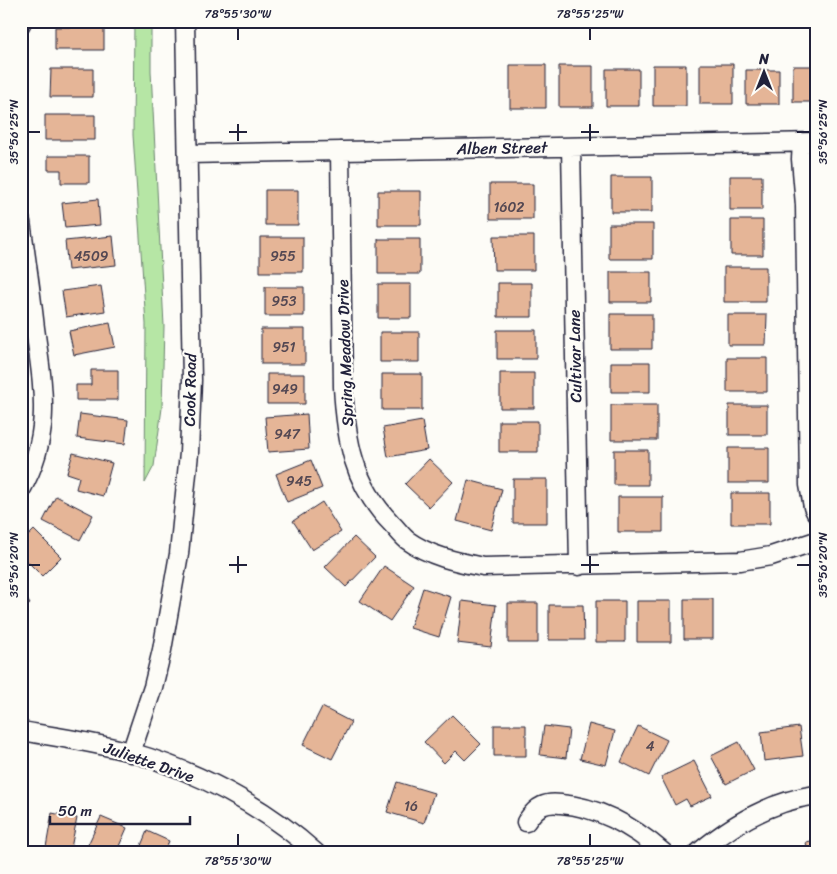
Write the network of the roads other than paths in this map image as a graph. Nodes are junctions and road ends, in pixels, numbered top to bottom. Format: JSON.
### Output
{"nodes":[{"id":1,"x":185,"y":21,"type":"edge"},
{"id":2,"x":809,"y":143,"type":"edge"},
{"id":3,"x":571,"y":147,"type":"junction"},
{"id":4,"x":340,"y":152,"type":"junction"},
{"id":5,"x":188,"y":154,"type":"junction"},
{"id":6,"x":21,"y":222,"type":"edge"},
{"id":7,"x":21,"y":490,"type":"edge"},
{"id":8,"x":816,"y":513,"type":"edge"},
{"id":9,"x":816,"y":541,"type":"edge"},
{"id":10,"x":578,"y":566,"type":"junction"},
{"id":11,"x":21,"y":731,"type":"edge"},
{"id":12,"x":131,"y":753,"type":"junction"},
{"id":13,"x":816,"y":795,"type":"edge"},
{"id":14,"x":526,"y":822,"type":"dead end"},
{"id":15,"x":316,"y":853,"type":"edge"},
{"id":16,"x":664,"y":853,"type":"edge"},
{"id":17,"x":698,"y":853,"type":"edge"}],
"edges":[{"from":1,"to":5,"type":"street","name":"Cook Road"},
{"from":2,"to":3,"type":"street","name":"Alben Street"},
{"from":2,"to":8,"type":"street"},
{"from":3,"to":4,"type":"street","name":"Alben Street"},
{"from":3,"to":10,"type":"street","name":"Cultivar Lane"},
{"from":4,"to":5,"type":"street","name":"Alben Street"},
{"from":4,"to":10,"type":"street","name":"Spring Meadow Drive"},
{"from":5,"to":12,"type":"street","name":"Cook Road"},
{"from":6,"to":7,"type":"street"},
{"from":9,"to":10,"type":"street","name":"Spring Meadow Drive"},
{"from":11,"to":12,"type":"street","name":"Juliette Drive"},
{"from":12,"to":15,"type":"street","name":"Juliette Drive"},
{"from":13,"to":17,"type":"street"},
{"from":14,"to":16,"type":"street"}]}
